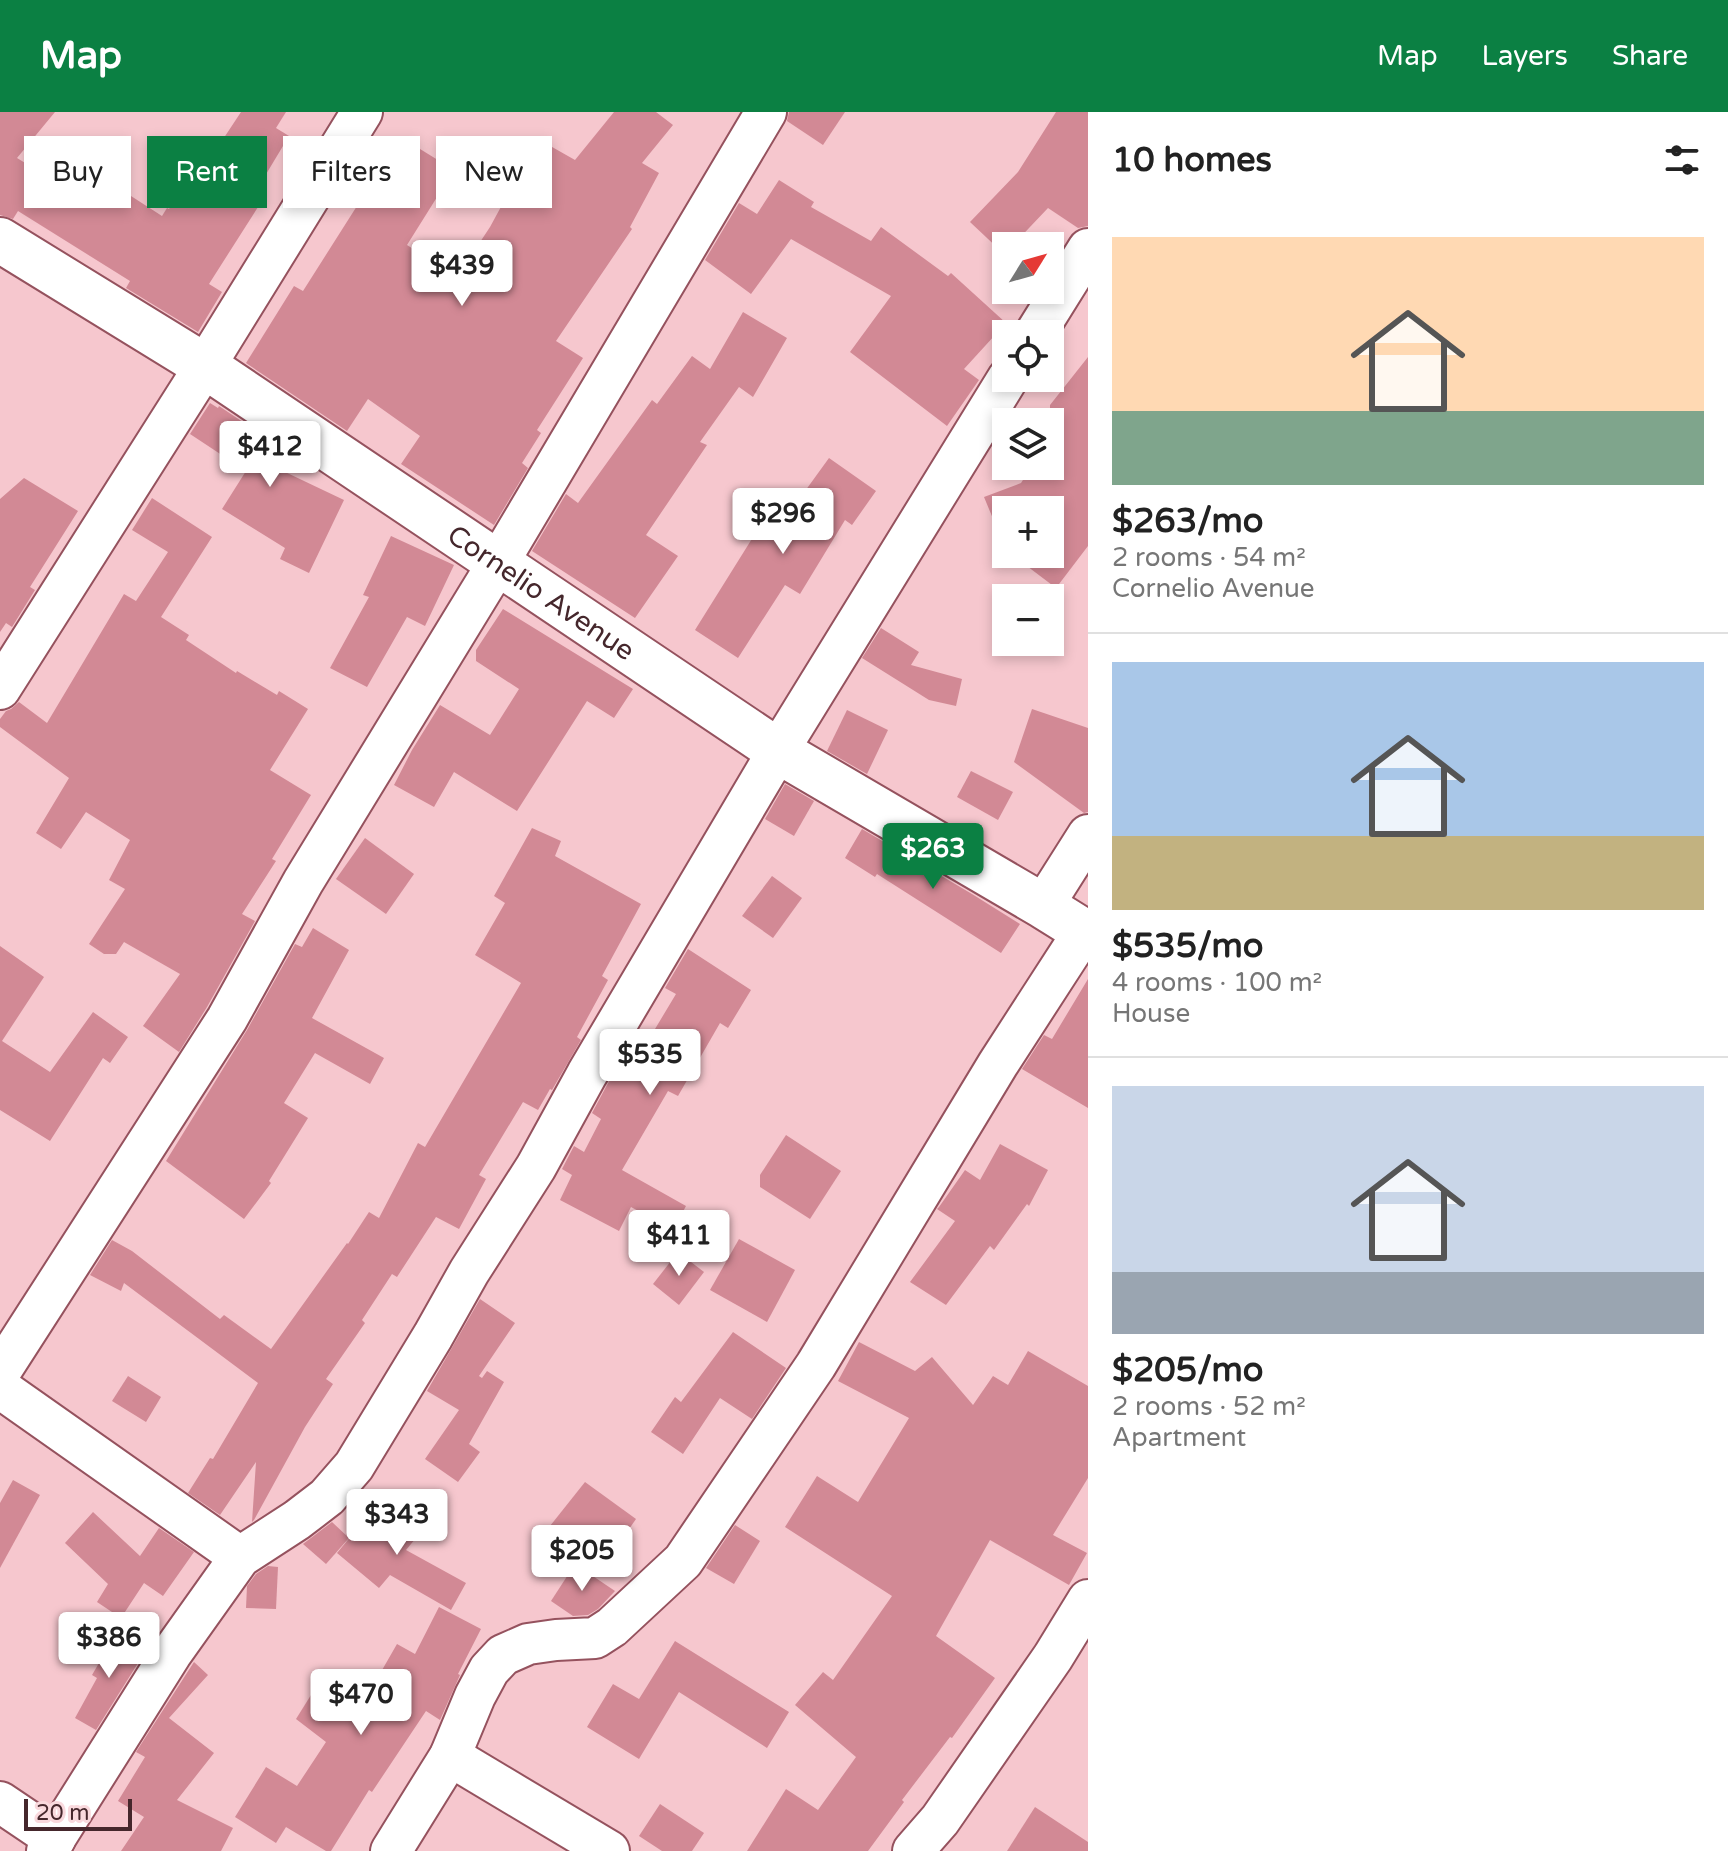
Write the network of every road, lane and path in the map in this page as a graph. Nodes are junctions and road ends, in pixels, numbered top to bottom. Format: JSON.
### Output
{"nodes":[{"id":1,"x":362,"y":112,"type":"edge"},
{"id":2,"x":766,"y":112,"type":"edge"},
{"id":3,"x":0,"y":240,"type":"edge"},
{"id":4,"x":1088,"y":249,"type":"edge"},
{"id":5,"x":1044,"y":320,"type":"edge"},
{"id":6,"x":205,"y":366,"type":"junction"},
{"id":7,"x":999,"y":392,"type":"edge"},
{"id":8,"x":498,"y":563,"type":"junction"},
{"id":9,"x":0,"y":689,"type":"edge"},
{"id":10,"x":778,"y":751,"type":"junction"},
{"id":11,"x":1088,"y":835,"type":"edge"},
{"id":12,"x":1043,"y":906,"type":"junction"},
{"id":13,"x":1086,"y":933,"type":"edge"},
{"id":14,"x":0,"y":1372,"type":"edge"},
{"id":15,"x":0,"y":1388,"type":"edge"},
{"id":16,"x":240,"y":1557,"type":"junction"},
{"id":17,"x":1088,"y":1600,"type":"edge"},
{"id":18,"x":450,"y":1756,"type":"junction"},
{"id":19,"x":0,"y":1802,"type":"edge"},
{"id":20,"x":51,"y":1845,"type":"edge"},
{"id":21,"x":391,"y":1851,"type":"edge"},
{"id":22,"x":609,"y":1851,"type":"edge"},
{"id":23,"x":913,"y":1851,"type":"edge"}],
"edges":[{"from":1,"to":6,"type":"street"},
{"from":2,"to":8,"type":"street"},
{"from":3,"to":6,"type":"street","name":"Cornelio Avenue"},
{"from":4,"to":5,"type":"street"},
{"from":6,"to":8,"type":"street","name":"Cornelio Avenue"},
{"from":6,"to":9,"type":"street"},
{"from":7,"to":10,"type":"street"},
{"from":8,"to":10,"type":"street","name":"Cornelio Avenue"},
{"from":8,"to":14,"type":"street"},
{"from":10,"to":12,"type":"street","name":"Cornelio Avenue"},
{"from":10,"to":16,"type":"street"},
{"from":11,"to":12,"type":"street"},
{"from":12,"to":13,"type":"street","name":"Cornelio Avenue"},
{"from":13,"to":18,"type":"street"},
{"from":15,"to":16,"type":"street"},
{"from":16,"to":20,"type":"street"},
{"from":17,"to":23,"type":"street"},
{"from":18,"to":21,"type":"street"},
{"from":18,"to":22,"type":"street"},
{"from":19,"to":20,"type":"street"}]}
